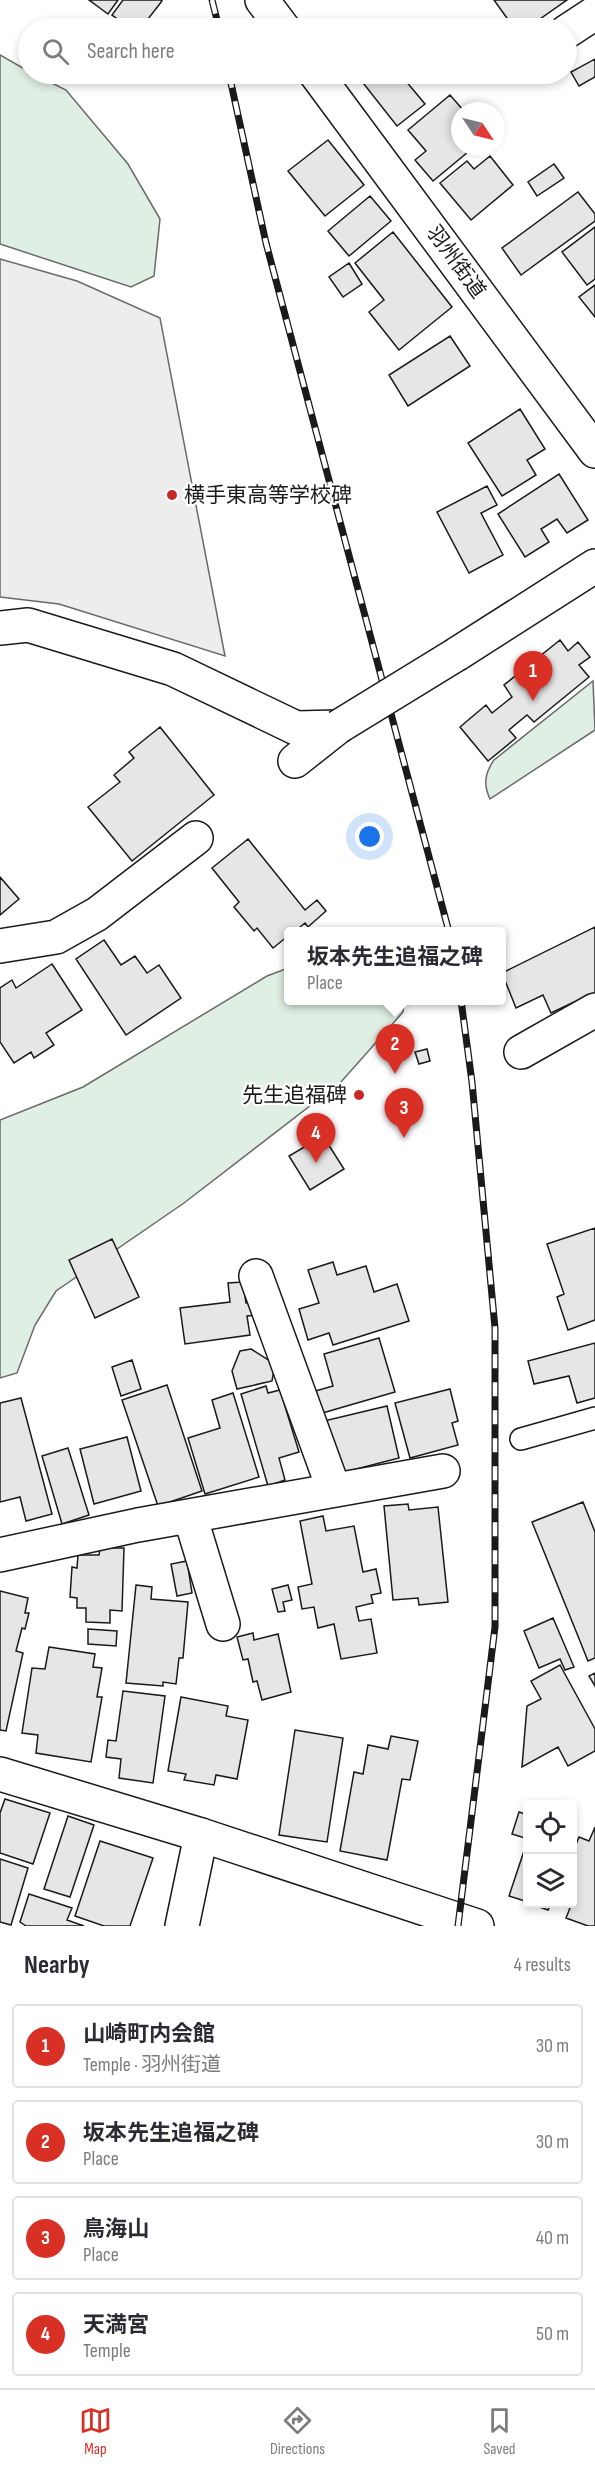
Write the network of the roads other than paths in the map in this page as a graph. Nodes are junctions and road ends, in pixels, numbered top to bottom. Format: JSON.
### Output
{"nodes":[{"id":1,"x":262,"y":0,"type":"edge"},
{"id":2,"x":595,"y":13,"type":"edge"},
{"id":3,"x":276,"y":18,"type":"edge"},
{"id":4,"x":577,"y":25,"type":"edge"},
{"id":5,"x":323,"y":84,"type":"edge"},
{"id":6,"x":595,"y":451,"type":"edge"},
{"id":7,"x":595,"y":566,"type":"edge"},
{"id":8,"x":0,"y":628,"type":"edge"},
{"id":9,"x":338,"y":727,"type":"junction"},
{"id":10,"x":295,"y":761,"type":"dead end"},
{"id":11,"x":196,"y":838,"type":"dead end"},
{"id":12,"x":0,"y":946,"type":"edge"},
{"id":13,"x":595,"y":1010,"type":"edge"},
{"id":14,"x":521,"y":1052,"type":"dead end"},
{"id":15,"x":256,"y":1276,"type":"dead end"},
{"id":16,"x":595,"y":1418,"type":"edge"},
{"id":17,"x":521,"y":1439,"type":"dead end"},
{"id":18,"x":443,"y":1471,"type":"dead end"},
{"id":19,"x":334,"y":1490,"type":"junction"},
{"id":20,"x":190,"y":1516,"type":"junction"},
{"id":21,"x":0,"y":1555,"type":"edge"},
{"id":22,"x":223,"y":1624,"type":"dead end"},
{"id":23,"x":0,"y":1774,"type":"edge"},
{"id":24,"x":201,"y":1835,"type":"junction"},
{"id":25,"x":182,"y":1926,"type":"edge"},
{"id":26,"x":477,"y":1926,"type":"edge"}],
"edges":[{"from":1,"to":3,"type":"street"},
{"from":2,"to":4,"type":"street"},
{"from":5,"to":6,"type":"street","name":"羽州街道"},
{"from":7,"to":9,"type":"street","bridge":true},
{"from":8,"to":9,"type":"street"},
{"from":9,"to":10,"type":"street"},
{"from":11,"to":12,"type":"street"},
{"from":13,"to":14,"type":"street"},
{"from":15,"to":19,"type":"street"},
{"from":16,"to":17,"type":"lane"},
{"from":18,"to":19,"type":"street"},
{"from":19,"to":20,"type":"street"},
{"from":20,"to":21,"type":"street"},
{"from":20,"to":22,"type":"street"},
{"from":23,"to":24,"type":"street"},
{"from":24,"to":25,"type":"street"},
{"from":24,"to":26,"type":"street"}]}
